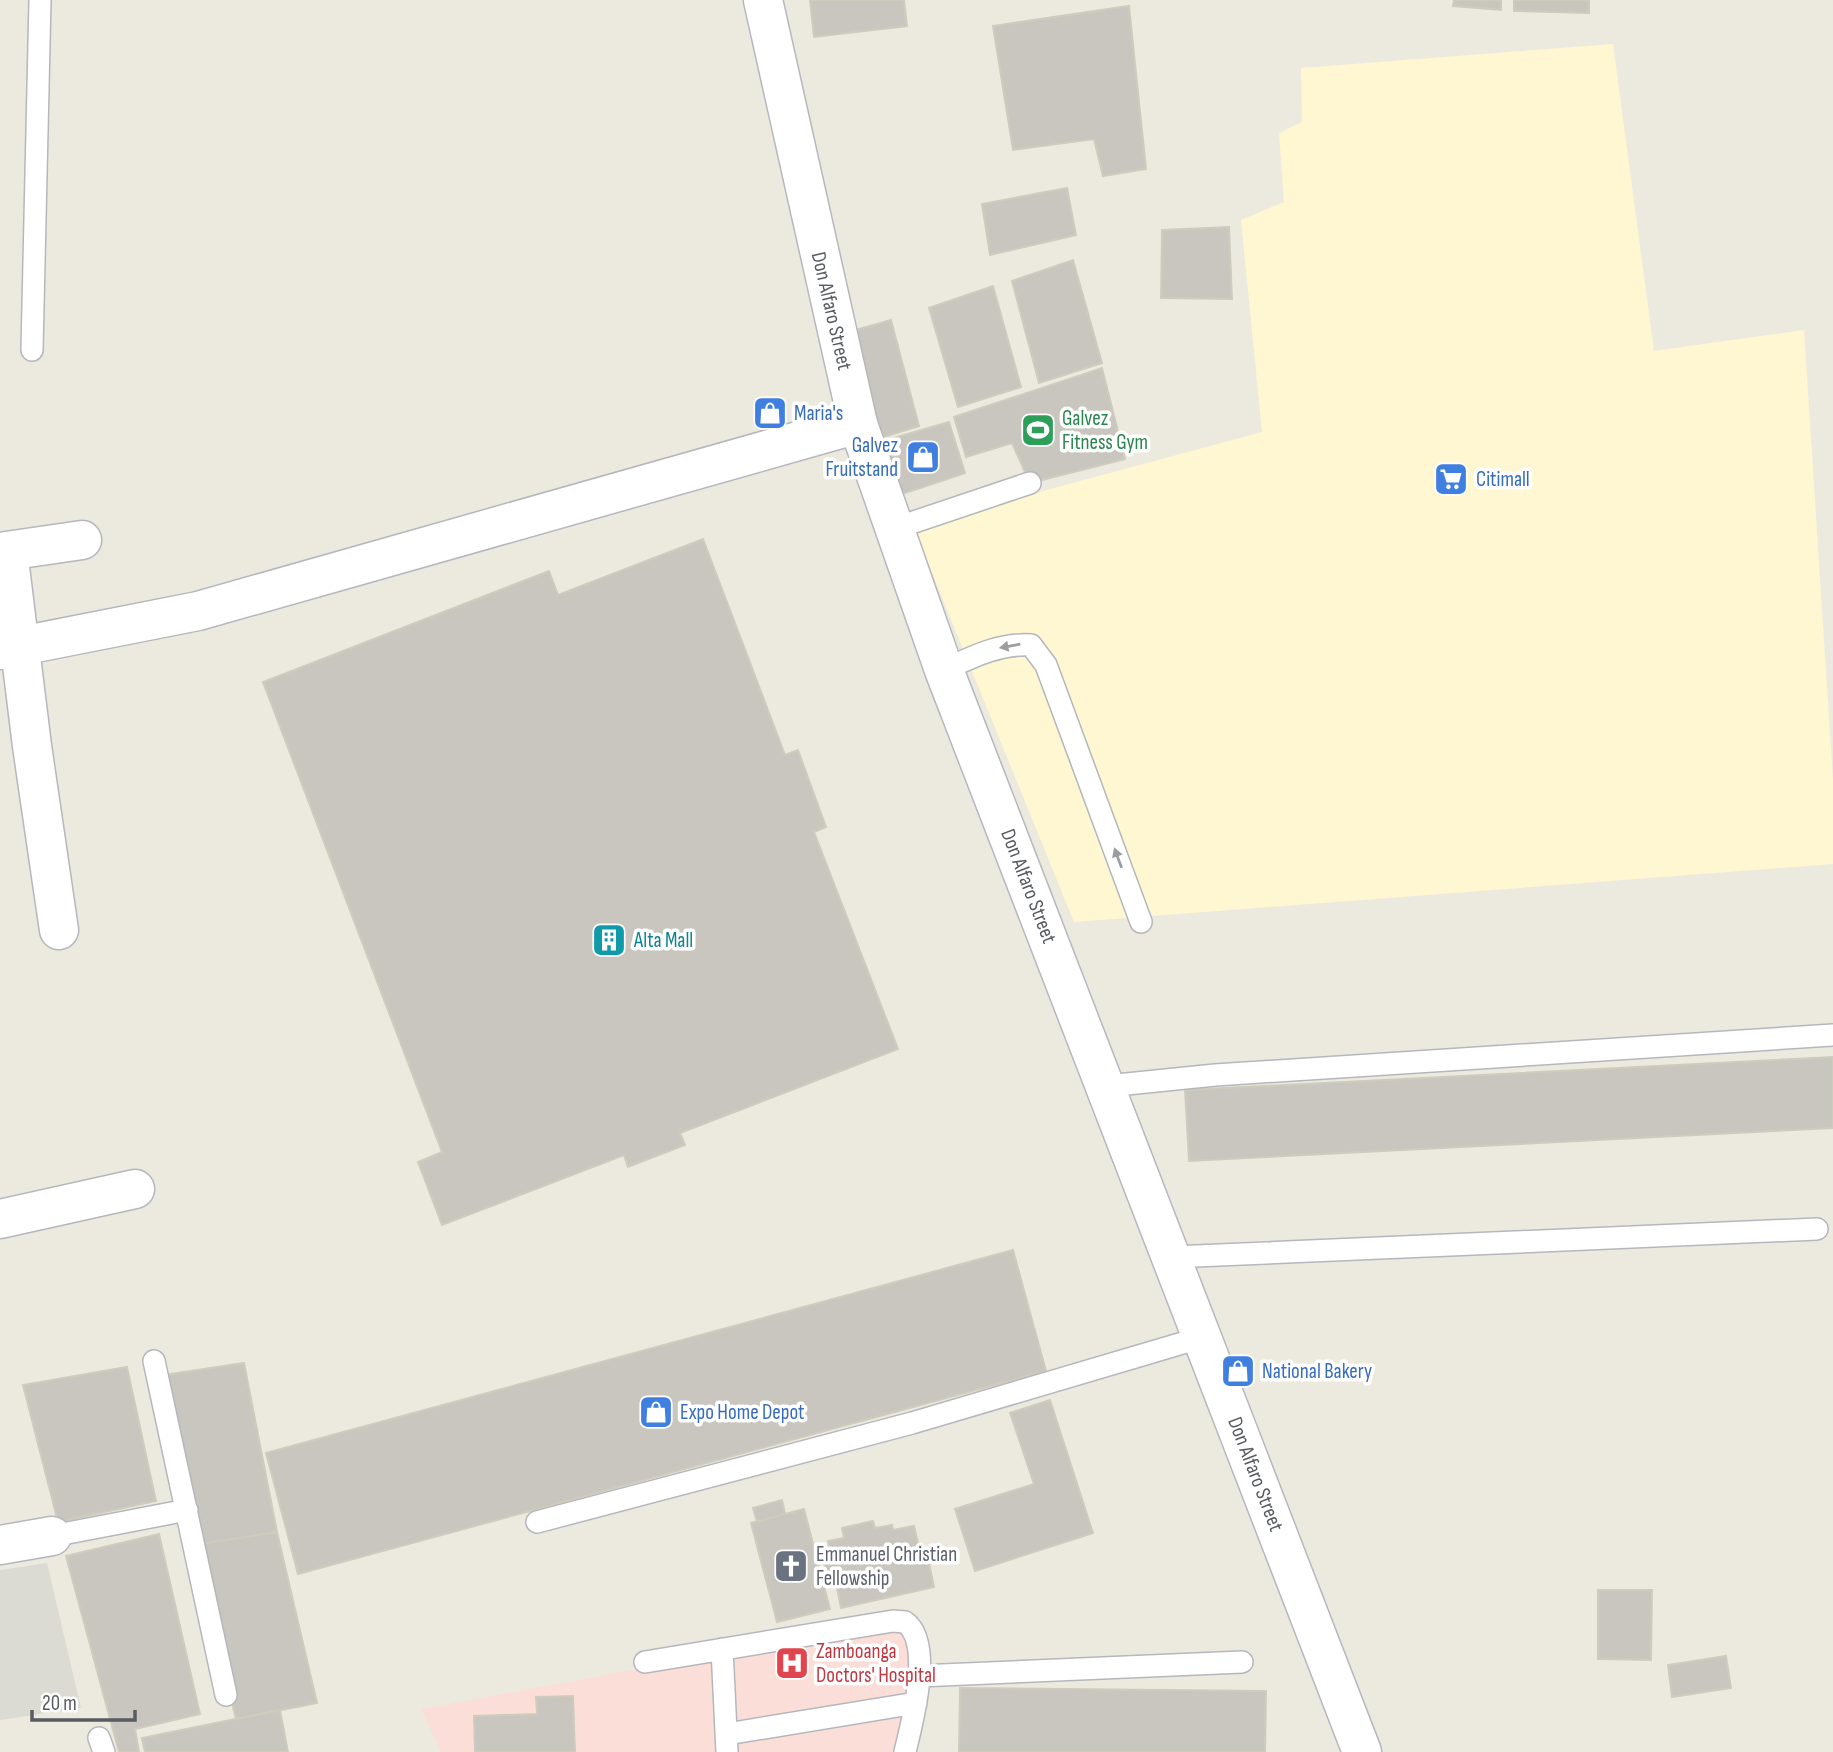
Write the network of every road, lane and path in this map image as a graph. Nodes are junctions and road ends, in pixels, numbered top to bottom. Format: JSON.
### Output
{"nodes":[{"id":1,"x":40,"y":0,"type":"edge"},
{"id":2,"x":763,"y":0,"type":"edge"},
{"id":3,"x":32,"y":350,"type":"dead end"},
{"id":4,"x":858,"y":424,"type":"junction"},
{"id":5,"x":1030,"y":483,"type":"dead end"},
{"id":6,"x":893,"y":529,"type":"junction"},
{"id":7,"x":82,"y":540,"type":"dead end"},
{"id":8,"x":4,"y":552,"type":"edge"},
{"id":9,"x":9,"y":648,"type":"edge"},
{"id":10,"x":944,"y":670,"type":"junction"},
{"id":11,"x":1141,"y":922,"type":"dead end"},
{"id":12,"x":60,"y":930,"type":"dead end"},
{"id":13,"x":1833,"y":1035,"type":"edge"},
{"id":14,"x":1107,"y":1086,"type":"junction"},
{"id":15,"x":135,"y":1189,"type":"dead end"},
{"id":16,"x":0,"y":1219,"type":"edge"},
{"id":17,"x":1816,"y":1229,"type":"dead end"},
{"id":18,"x":1172,"y":1257,"type":"junction"},
{"id":19,"x":1203,"y":1337,"type":"junction"},
{"id":20,"x":154,"y":1361,"type":"dead end"},
{"id":21,"x":187,"y":1510,"type":"junction"},
{"id":22,"x":537,"y":1522,"type":"dead end"},
{"id":23,"x":52,"y":1536,"type":"joint"},
{"id":24,"x":0,"y":1545,"type":"edge"},
{"id":25,"x":722,"y":1649,"type":"junction"},
{"id":26,"x":645,"y":1662,"type":"dead end"},
{"id":27,"x":1242,"y":1662,"type":"dead end"},
{"id":28,"x":919,"y":1676,"type":"junction"},
{"id":29,"x":226,"y":1695,"type":"dead end"},
{"id":30,"x":916,"y":1703,"type":"junction"},
{"id":31,"x":727,"y":1743,"type":"edge"},
{"id":32,"x":905,"y":1752,"type":"edge"},
{"id":33,"x":1362,"y":1752,"type":"edge"}],
"edges":[{"from":1,"to":3,"type":"lane"},
{"from":2,"to":4,"type":"main road","name":"Don Alfaro Street"},
{"from":4,"to":6,"type":"main road","name":"Don Alfaro Street"},
{"from":4,"to":9,"type":"main road"},
{"from":5,"to":6,"type":"lane"},
{"from":6,"to":10,"type":"main road","name":"Don Alfaro Street"},
{"from":7,"to":8,"type":"main road"},
{"from":8,"to":9,"type":"main road"},
{"from":9,"to":12,"type":"main road"},
{"from":11,"to":10,"type":"lane","one_way":true},
{"from":10,"to":14,"type":"main road","name":"Don Alfaro Street"},
{"from":13,"to":14,"type":"lane"},
{"from":14,"to":18,"type":"main road","name":"Don Alfaro Street"},
{"from":15,"to":16,"type":"main road"},
{"from":17,"to":18,"type":"lane"},
{"from":18,"to":19,"type":"main road","name":"Don Alfaro Street"},
{"from":19,"to":22,"type":"lane"},
{"from":19,"to":33,"type":"main road","name":"Don Alfaro Street"},
{"from":20,"to":21,"type":"lane"},
{"from":21,"to":23,"type":"lane"},
{"from":21,"to":29,"type":"lane"},
{"from":23,"to":24,"type":"main road"},
{"from":25,"to":26,"type":"lane"},
{"from":25,"to":28,"type":"lane"},
{"from":25,"to":31,"type":"lane"},
{"from":27,"to":28,"type":"lane"},
{"from":28,"to":30,"type":"lane"},
{"from":30,"to":31,"type":"lane"},
{"from":30,"to":32,"type":"lane"}]}
